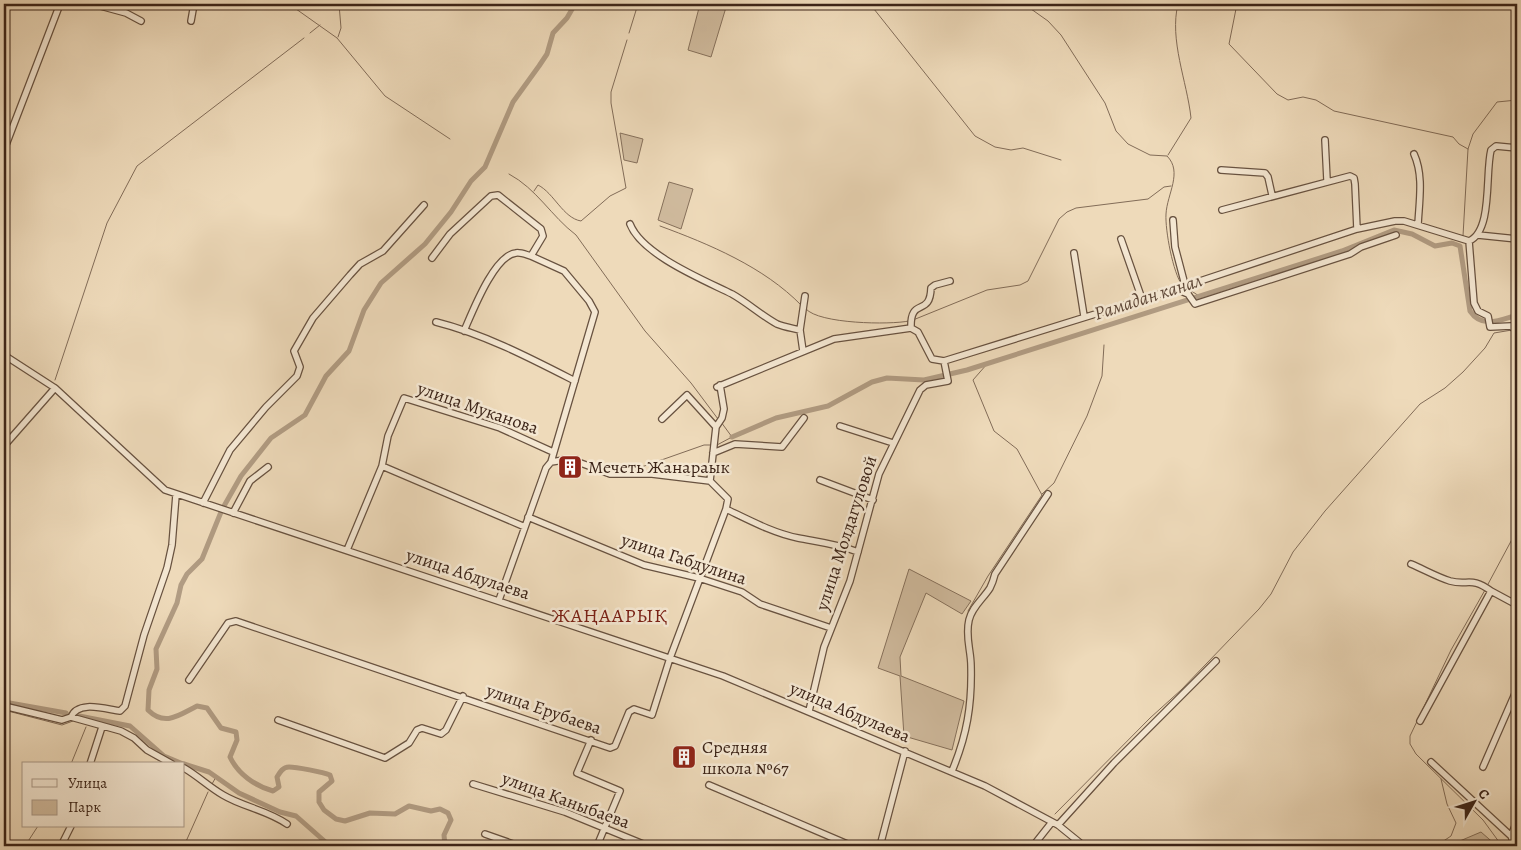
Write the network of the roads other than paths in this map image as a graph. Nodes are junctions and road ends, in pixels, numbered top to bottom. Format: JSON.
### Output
{"nodes":[{"id":1,"x":60,"y":4,"type":"edge"},
{"id":2,"x":93,"y":4,"type":"edge"},
{"id":3,"x":194,"y":4,"type":"edge"},
{"id":4,"x":191,"y":21,"type":"dead end"},
{"id":5,"x":141,"y":22,"type":"dead end"},
{"id":6,"x":1325,"y":140,"type":"dead end"},
{"id":7,"x":1517,"y":148,"type":"edge"},
{"id":8,"x":4,"y":150,"type":"edge"},
{"id":9,"x":1414,"y":154,"type":"dead end"},
{"id":10,"x":1221,"y":170,"type":"dead end"},
{"id":11,"x":1327,"y":180,"type":"junction"},
{"id":12,"x":1272,"y":195,"type":"junction"},
{"id":13,"x":424,"y":205,"type":"dead end"},
{"id":14,"x":1222,"y":210,"type":"dead end"},
{"id":15,"x":1173,"y":220,"type":"dead end"},
{"id":16,"x":630,"y":224,"type":"dead end"},
{"id":17,"x":1418,"y":225,"type":"junction"},
{"id":18,"x":1357,"y":229,"type":"junction"},
{"id":19,"x":1396,"y":235,"type":"dead end"},
{"id":20,"x":1478,"y":235,"type":"junction"},
{"id":21,"x":1121,"y":239,"type":"dead end"},
{"id":22,"x":1517,"y":239,"type":"edge"},
{"id":23,"x":1469,"y":241,"type":"junction"},
{"id":24,"x":1074,"y":252,"type":"dead end"},
{"id":25,"x":531,"y":256,"type":"junction"},
{"id":26,"x":432,"y":258,"type":"dead end"},
{"id":27,"x":950,"y":281,"type":"dead end"},
{"id":28,"x":1185,"y":285,"type":"junction"},
{"id":29,"x":1176,"y":289,"type":"junction"},
{"id":30,"x":805,"y":296,"type":"dead end"},
{"id":31,"x":1142,"y":299,"type":"junction"},
{"id":32,"x":1084,"y":316,"type":"junction"},
{"id":33,"x":436,"y":322,"type":"dead end"},
{"id":34,"x":911,"y":328,"type":"junction"},
{"id":35,"x":464,"y":330,"type":"junction"},
{"id":36,"x":800,"y":330,"type":"junction"},
{"id":37,"x":1517,"y":332,"type":"edge"},
{"id":38,"x":803,"y":351,"type":"junction"},
{"id":39,"x":4,"y":355,"type":"edge"},
{"id":40,"x":944,"y":361,"type":"junction"},
{"id":41,"x":575,"y":381,"type":"junction"},
{"id":42,"x":55,"y":388,"type":"junction"},
{"id":43,"x":804,"y":418,"type":"dead end"},
{"id":44,"x":662,"y":420,"type":"dead end"},
{"id":45,"x":840,"y":426,"type":"dead end"},
{"id":46,"x":716,"y":427,"type":"junction"},
{"id":47,"x":893,"y":443,"type":"junction"},
{"id":48,"x":4,"y":446,"type":"edge"},
{"id":49,"x":553,"y":452,"type":"junction"},
{"id":50,"x":713,"y":453,"type":"junction"},
{"id":51,"x":551,"y":462,"type":"junction"},
{"id":52,"x":382,"y":466,"type":"junction"},
{"id":53,"x":268,"y":467,"type":"dead end"},
{"id":54,"x":820,"y":480,"type":"dead end"},
{"id":55,"x":710,"y":482,"type":"junction"},
{"id":56,"x":1048,"y":494,"type":"dead end"},
{"id":57,"x":176,"y":495,"type":"junction"},
{"id":58,"x":872,"y":500,"type":"junction"},
{"id":59,"x":203,"y":503,"type":"junction"},
{"id":60,"x":726,"y":509,"type":"junction"},
{"id":61,"x":233,"y":512,"type":"junction"},
{"id":62,"x":528,"y":517,"type":"junction"},
{"id":63,"x":525,"y":527,"type":"junction"},
{"id":64,"x":347,"y":550,"type":"junction"},
{"id":65,"x":858,"y":552,"type":"junction"},
{"id":66,"x":1411,"y":564,"type":"dead end"},
{"id":67,"x":699,"y":578,"type":"junction"},
{"id":68,"x":1491,"y":591,"type":"junction"},
{"id":69,"x":499,"y":600,"type":"junction"},
{"id":70,"x":1517,"y":605,"type":"edge"},
{"id":71,"x":831,"y":628,"type":"junction"},
{"id":72,"x":670,"y":658,"type":"junction"},
{"id":73,"x":1216,"y":661,"type":"dead end"},
{"id":74,"x":189,"y":680,"type":"dead end"},
{"id":75,"x":1517,"y":689,"type":"edge"},
{"id":76,"x":463,"y":696,"type":"junction"},
{"id":77,"x":4,"y":706,"type":"edge"},
{"id":78,"x":809,"y":711,"type":"junction"},
{"id":79,"x":71,"y":717,"type":"junction"},
{"id":80,"x":278,"y":720,"type":"dead end"},
{"id":81,"x":1420,"y":721,"type":"dead end"},
{"id":82,"x":102,"y":727,"type":"junction"},
{"id":83,"x":591,"y":740,"type":"junction"},
{"id":84,"x":905,"y":751,"type":"junction"},
{"id":85,"x":91,"y":762,"type":"edge"},
{"id":86,"x":168,"y":762,"type":"edge"},
{"id":87,"x":1431,"y":762,"type":"dead end"},
{"id":88,"x":1483,"y":767,"type":"dead end"},
{"id":89,"x":185,"y":768,"type":"edge"},
{"id":90,"x":952,"y":771,"type":"junction"},
{"id":91,"x":473,"y":784,"type":"dead end"},
{"id":92,"x":709,"y":785,"type":"dead end"},
{"id":93,"x":1517,"y":821,"type":"edge"},
{"id":94,"x":1055,"y":823,"type":"junction"},
{"id":95,"x":287,"y":824,"type":"dead end"},
{"id":96,"x":70,"y":828,"type":"edge"},
{"id":97,"x":605,"y":828,"type":"junction"},
{"id":98,"x":485,"y":834,"type":"dead end"},
{"id":99,"x":1511,"y":836,"type":"junction"},
{"id":100,"x":61,"y":846,"type":"edge"},
{"id":101,"x":519,"y":846,"type":"edge"},
{"id":102,"x":597,"y":846,"type":"edge"},
{"id":103,"x":648,"y":846,"type":"edge"},
{"id":104,"x":852,"y":846,"type":"edge"},
{"id":105,"x":880,"y":846,"type":"edge"},
{"id":106,"x":1033,"y":846,"type":"edge"},
{"id":107,"x":1084,"y":846,"type":"edge"},
{"id":108,"x":1515,"y":846,"type":"edge"}],
"edges":[{"from":1,"to":8,"type":"street"},
{"from":2,"to":5,"type":"street"},
{"from":3,"to":4,"type":"street"},
{"from":6,"to":11,"type":"street"},
{"from":7,"to":20,"type":"street"},
{"from":9,"to":17,"type":"street"},
{"from":10,"to":12,"type":"street"},
{"from":11,"to":12,"type":"street"},
{"from":11,"to":18,"type":"street"},
{"from":12,"to":14,"type":"street"},
{"from":13,"to":59,"type":"street"},
{"from":15,"to":28,"type":"street"},
{"from":16,"to":36,"type":"street"},
{"from":17,"to":18,"type":"street"},
{"from":17,"to":23,"type":"street"},
{"from":18,"to":28,"type":"street"},
{"from":19,"to":29,"type":"street"},
{"from":20,"to":22,"type":"street"},
{"from":20,"to":23,"type":"street"},
{"from":21,"to":31,"type":"street"},
{"from":23,"to":37,"type":"street"},
{"from":24,"to":32,"type":"street"},
{"from":25,"to":26,"type":"street"},
{"from":25,"to":35,"type":"street"},
{"from":25,"to":41,"type":"street"},
{"from":27,"to":34,"type":"street"},
{"from":28,"to":29,"type":"street"},
{"from":29,"to":31,"type":"street"},
{"from":30,"to":36,"type":"street"},
{"from":31,"to":32,"type":"street"},
{"from":32,"to":40,"type":"street"},
{"from":33,"to":35,"type":"street"},
{"from":34,"to":38,"type":"street"},
{"from":34,"to":40,"type":"street"},
{"from":35,"to":41,"type":"street"},
{"from":36,"to":38,"type":"street"},
{"from":38,"to":46,"type":"street"},
{"from":39,"to":42,"type":"street","name":"улица Абдулаева"},
{"from":40,"to":47,"type":"street","name":"улица Молдагуловой"},
{"from":41,"to":49,"type":"street"},
{"from":42,"to":48,"type":"street"},
{"from":42,"to":57,"type":"street","name":"улица Абдулаева"},
{"from":43,"to":50,"type":"street"},
{"from":44,"to":46,"type":"street"},
{"from":45,"to":47,"type":"street"},
{"from":46,"to":50,"type":"street"},
{"from":47,"to":58,"type":"street","name":"улица Молдагуловой"},
{"from":49,"to":51,"type":"street"},
{"from":49,"to":52,"type":"street","name":"улица Муканова"},
{"from":50,"to":55,"type":"street"},
{"from":51,"to":55,"type":"street"},
{"from":51,"to":62,"type":"street"},
{"from":52,"to":63,"type":"street"},
{"from":52,"to":64,"type":"street","name":"улица Муканова"},
{"from":53,"to":61,"type":"street"},
{"from":54,"to":58,"type":"street"},
{"from":55,"to":60,"type":"street"},
{"from":56,"to":90,"type":"street"},
{"from":57,"to":59,"type":"street","name":"улица Абдулаева"},
{"from":57,"to":79,"type":"street"},
{"from":58,"to":65,"type":"street","name":"улица Молдагуловой"},
{"from":59,"to":61,"type":"street","name":"улица Абдулаева"},
{"from":60,"to":65,"type":"street"},
{"from":60,"to":67,"type":"street","name":"улица Ерубаева"},
{"from":61,"to":64,"type":"street","name":"улица Абдулаева"},
{"from":62,"to":63,"type":"street"},
{"from":62,"to":67,"type":"street","name":"улица Габдулина"},
{"from":63,"to":69,"type":"street"},
{"from":64,"to":69,"type":"street","name":"улица Абдулаева"},
{"from":65,"to":71,"type":"street","name":"улица Молдагуловой"},
{"from":66,"to":68,"type":"street"},
{"from":67,"to":71,"type":"street","name":"улица Габдулина"},
{"from":67,"to":72,"type":"street","name":"улица Ерубаева"},
{"from":68,"to":70,"type":"street"},
{"from":68,"to":81,"type":"street"},
{"from":69,"to":72,"type":"street","name":"улица Абдулаева"},
{"from":71,"to":78,"type":"street","name":"улица Молдагуловой"},
{"from":72,"to":78,"type":"street","name":"улица Абдулаева"},
{"from":72,"to":83,"type":"street","name":"улица Ерубаева"},
{"from":73,"to":94,"type":"street"},
{"from":74,"to":76,"type":"street","name":"улица Ерубаева"},
{"from":75,"to":88,"type":"street"},
{"from":76,"to":80,"type":"street"},
{"from":76,"to":83,"type":"street","name":"улица Ерубаева"},
{"from":77,"to":79,"type":"street"},
{"from":78,"to":84,"type":"street","name":"улица Абдулаева"},
{"from":79,"to":82,"type":"street"},
{"from":82,"to":85,"type":"street"},
{"from":82,"to":86,"type":"street"},
{"from":83,"to":97,"type":"street"},
{"from":84,"to":90,"type":"street","name":"улица Абдулаева"},
{"from":84,"to":105,"type":"street"},
{"from":87,"to":99,"type":"street"},
{"from":89,"to":95,"type":"street"},
{"from":90,"to":94,"type":"street","name":"улица Абдулаева"},
{"from":91,"to":97,"type":"street","name":"улица Каныбаева"},
{"from":92,"to":104,"type":"street"},
{"from":93,"to":99,"type":"street"},
{"from":94,"to":106,"type":"street"},
{"from":94,"to":107,"type":"street","name":"улица Абдулаева"},
{"from":96,"to":100,"type":"street"},
{"from":97,"to":102,"type":"street"},
{"from":97,"to":103,"type":"street","name":"улица Каныбаева"},
{"from":98,"to":101,"type":"street"},
{"from":99,"to":108,"type":"street"}]}
